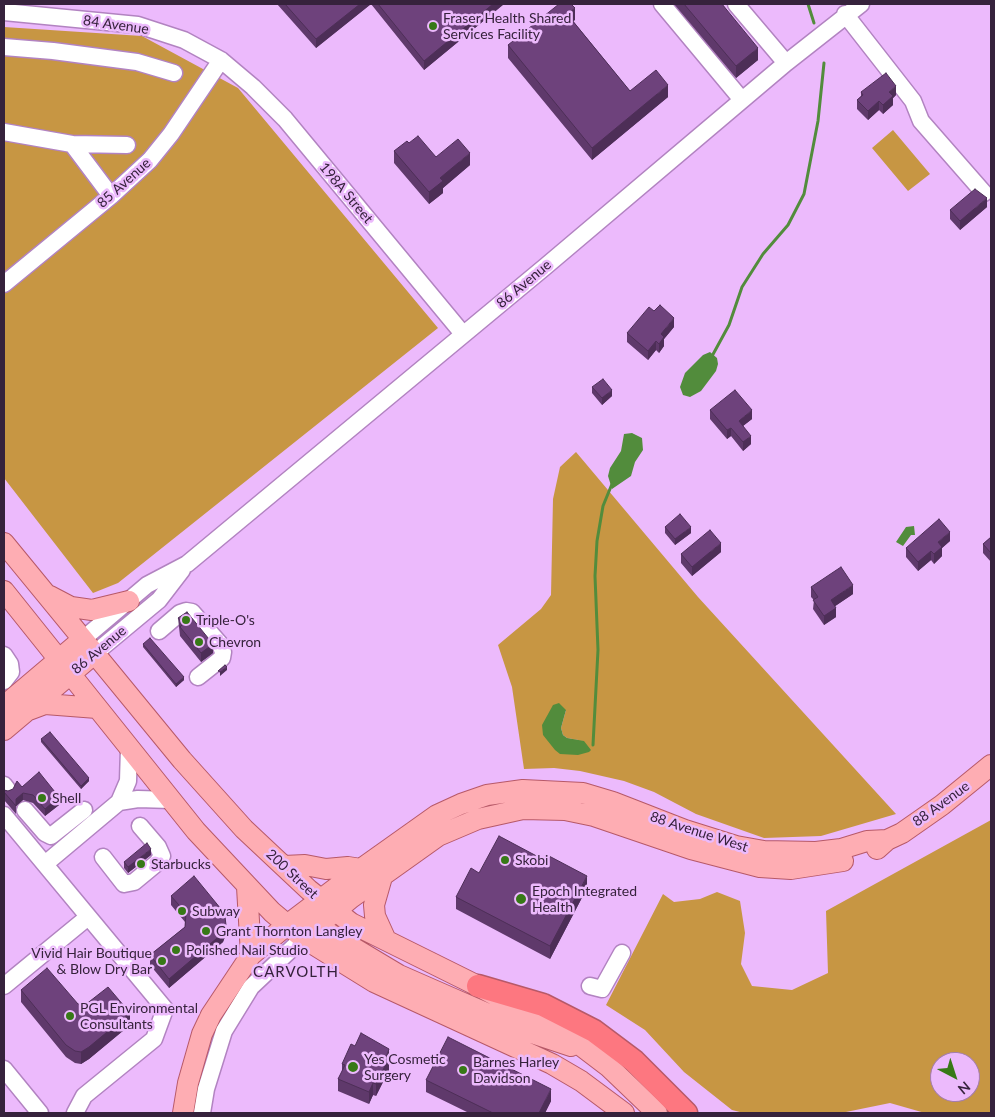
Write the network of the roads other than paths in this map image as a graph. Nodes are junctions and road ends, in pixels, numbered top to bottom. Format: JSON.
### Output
{"nodes":[{"id":1,"x":662,"y":4,"type":"edge"},
{"id":2,"x":736,"y":4,"type":"edge"},
{"id":3,"x":861,"y":4,"type":"edge"},
{"id":4,"x":50,"y":10,"type":"edge"},
{"id":5,"x":4,"y":12,"type":"edge"},
{"id":6,"x":845,"y":14,"type":"junction"},
{"id":7,"x":4,"y":47,"type":"edge"},
{"id":8,"x":221,"y":60,"type":"junction"},
{"id":9,"x":786,"y":63,"type":"junction"},
{"id":10,"x":174,"y":73,"type":"dead end"},
{"id":11,"x":742,"y":100,"type":"junction"},
{"id":12,"x":4,"y":132,"type":"edge"},
{"id":13,"x":72,"y":144,"type":"junction"},
{"id":14,"x":126,"y":145,"type":"dead end"},
{"id":15,"x":984,"y":193,"type":"edge"},
{"id":16,"x":111,"y":196,"type":"junction"},
{"id":17,"x":4,"y":284,"type":"edge"},
{"id":18,"x":463,"y":334,"type":"junction"},
{"id":19,"x":4,"y":543,"type":"edge"},
{"id":20,"x":187,"y":564,"type":"junction"},
{"id":21,"x":4,"y":591,"type":"edge"},
{"id":22,"x":44,"y":593,"type":"junction"},
{"id":23,"x":129,"y":601,"type":"junction"},
{"id":24,"x":159,"y":631,"type":"dead end"},
{"id":25,"x":88,"y":647,"type":"junction"},
{"id":26,"x":4,"y":655,"type":"edge"},
{"id":27,"x":64,"y":666,"type":"junction"},
{"id":28,"x":198,"y":677,"type":"dead end"},
{"id":29,"x":4,"y":681,"type":"edge"},
{"id":30,"x":4,"y":706,"type":"edge"},
{"id":31,"x":98,"y":708,"type":"junction"},
{"id":32,"x":24,"y":712,"type":"junction"},
{"id":33,"x":4,"y":730,"type":"edge"},
{"id":34,"x":129,"y":748,"type":"junction"},
{"id":35,"x":991,"y":765,"type":"edge"},
{"id":36,"x":171,"y":800,"type":"junction"},
{"id":37,"x":119,"y":802,"type":"junction"},
{"id":38,"x":25,"y":810,"type":"dead end"},
{"id":39,"x":84,"y":810,"type":"dead end"},
{"id":40,"x":6,"y":818,"type":"edge"},
{"id":41,"x":38,"y":825,"type":"junction"},
{"id":42,"x":140,"y":826,"type":"dead end"},
{"id":43,"x":887,"y":840,"type":"junction"},
{"id":44,"x":103,"y":857,"type":"dead end"},
{"id":45,"x":45,"y":864,"type":"junction"},
{"id":46,"x":284,"y":866,"type":"junction"},
{"id":47,"x":361,"y":869,"type":"junction"},
{"id":48,"x":382,"y":877,"type":"junction"},
{"id":49,"x":247,"y":887,"type":"junction"},
{"id":50,"x":328,"y":906,"type":"junction"},
{"id":51,"x":88,"y":917,"type":"junction"},
{"id":52,"x":294,"y":920,"type":"junction"},
{"id":53,"x":310,"y":932,"type":"junction"},
{"id":54,"x":385,"y":938,"type":"junction"},
{"id":55,"x":622,"y":953,"type":"dead end"},
{"id":56,"x":251,"y":955,"type":"junction"},
{"id":57,"x":4,"y":986,"type":"edge"},
{"id":58,"x":478,"y":986,"type":"junction"},
{"id":59,"x":590,"y":986,"type":"dead end"},
{"id":60,"x":592,"y":1053,"type":"junction"},
{"id":61,"x":4,"y":1069,"type":"edge"},
{"id":62,"x":40,"y":1113,"type":"edge"},
{"id":63,"x":75,"y":1113,"type":"edge"},
{"id":64,"x":183,"y":1113,"type":"edge"},
{"id":65,"x":202,"y":1113,"type":"edge"},
{"id":66,"x":624,"y":1113,"type":"edge"},
{"id":67,"x":656,"y":1113,"type":"edge"},
{"id":68,"x":686,"y":1113,"type":"edge"}],
"edges":[{"from":1,"to":11,"type":"street"},
{"from":2,"to":9,"type":"street"},
{"from":3,"to":6,"type":"street","name":"86 Avenue"},
{"from":4,"to":5,"type":"street","name":"84 Avenue"},
{"from":4,"to":8,"type":"street","name":"84 Avenue"},
{"from":6,"to":9,"type":"street","name":"86 Avenue"},
{"from":6,"to":15,"type":"street"},
{"from":7,"to":10,"type":"street"},
{"from":8,"to":16,"type":"street","name":"85 Avenue"},
{"from":8,"to":18,"type":"street","name":"198A Street"},
{"from":9,"to":11,"type":"street","name":"86 Avenue"},
{"from":11,"to":18,"type":"street","name":"86 Avenue"},
{"from":12,"to":13,"type":"street"},
{"from":13,"to":14,"type":"street"},
{"from":13,"to":16,"type":"street"},
{"from":16,"to":17,"type":"street","name":"85 Avenue"},
{"from":18,"to":20,"type":"street","name":"86 Avenue"},
{"from":19,"to":22,"type":"main road","name":"200 Street"},
{"from":20,"to":23,"type":"street","name":"86 Avenue"},
{"from":20,"to":25,"type":"street","name":"86 Avenue"},
{"from":21,"to":27,"type":"main road"},
{"from":22,"to":23,"type":"main road"},
{"from":22,"to":25,"type":"main road","name":"200 Street"},
{"from":23,"to":25,"type":"street","name":"86 Avenue"},
{"from":24,"to":28,"type":"street"},
{"from":25,"to":27,"type":"main road","name":"86 Avenue"},
{"from":25,"to":46,"type":"main road","name":"200 Street"},
{"from":26,"to":29,"type":"street"},
{"from":27,"to":30,"type":"main road","name":"86 Avenue"},
{"from":27,"to":31,"type":"main road"},
{"from":27,"to":32,"type":"main road","name":"86 Avenue"},
{"from":31,"to":32,"type":"main road"},
{"from":31,"to":34,"type":"main road"},
{"from":32,"to":33,"type":"main road","name":"86 Avenue"},
{"from":34,"to":36,"type":"main road"},
{"from":34,"to":37,"type":"street"},
{"from":35,"to":43,"type":"main road","name":"88 Avenue"},
{"from":36,"to":37,"type":"street"},
{"from":36,"to":49,"type":"main road"},
{"from":37,"to":45,"type":"street"},
{"from":38,"to":41,"type":"street"},
{"from":39,"to":41,"type":"street"},
{"from":40,"to":41,"type":"street"},
{"from":40,"to":45,"type":"street"},
{"from":42,"to":44,"type":"street"},
{"from":43,"to":47,"type":"main road","name":"88 Avenue West"},
{"from":43,"to":48,"type":"main road","name":"88 Avenue West"},
{"from":45,"to":51,"type":"street"},
{"from":46,"to":47,"type":"main road"},
{"from":46,"to":50,"type":"main road","name":"200 Street"},
{"from":47,"to":50,"type":"main road","name":"88 Avenue West"},
{"from":48,"to":50,"type":"main road","name":"88 Avenue West"},
{"from":48,"to":54,"type":"main road"},
{"from":49,"to":52,"type":"main road"},
{"from":49,"to":56,"type":"main road"},
{"from":50,"to":52,"type":"main road","name":"88 Avenue West"},
{"from":50,"to":53,"type":"main road","name":"88 Avenue West"},
{"from":50,"to":54,"type":"main road","name":"200 Street"},
{"from":51,"to":57,"type":"street"},
{"from":51,"to":63,"type":"street"},
{"from":52,"to":53,"type":"main road"},
{"from":52,"to":56,"type":"main road","name":"88 Avenue West"},
{"from":53,"to":60,"type":"main road"},
{"from":53,"to":65,"type":"street","name":"88 Avenue West"},
{"from":53,"to":66,"type":"main road"},
{"from":54,"to":58,"type":"main road","name":"200 Street"},
{"from":55,"to":59,"type":"street"},
{"from":56,"to":64,"type":"main road","name":"88 Avenue West"},
{"from":58,"to":60,"type":"main road","name":"200 Street"},
{"from":58,"to":68,"type":"highway"},
{"from":60,"to":67,"type":"main road","name":"200 Street"},
{"from":61,"to":62,"type":"street"}]}
